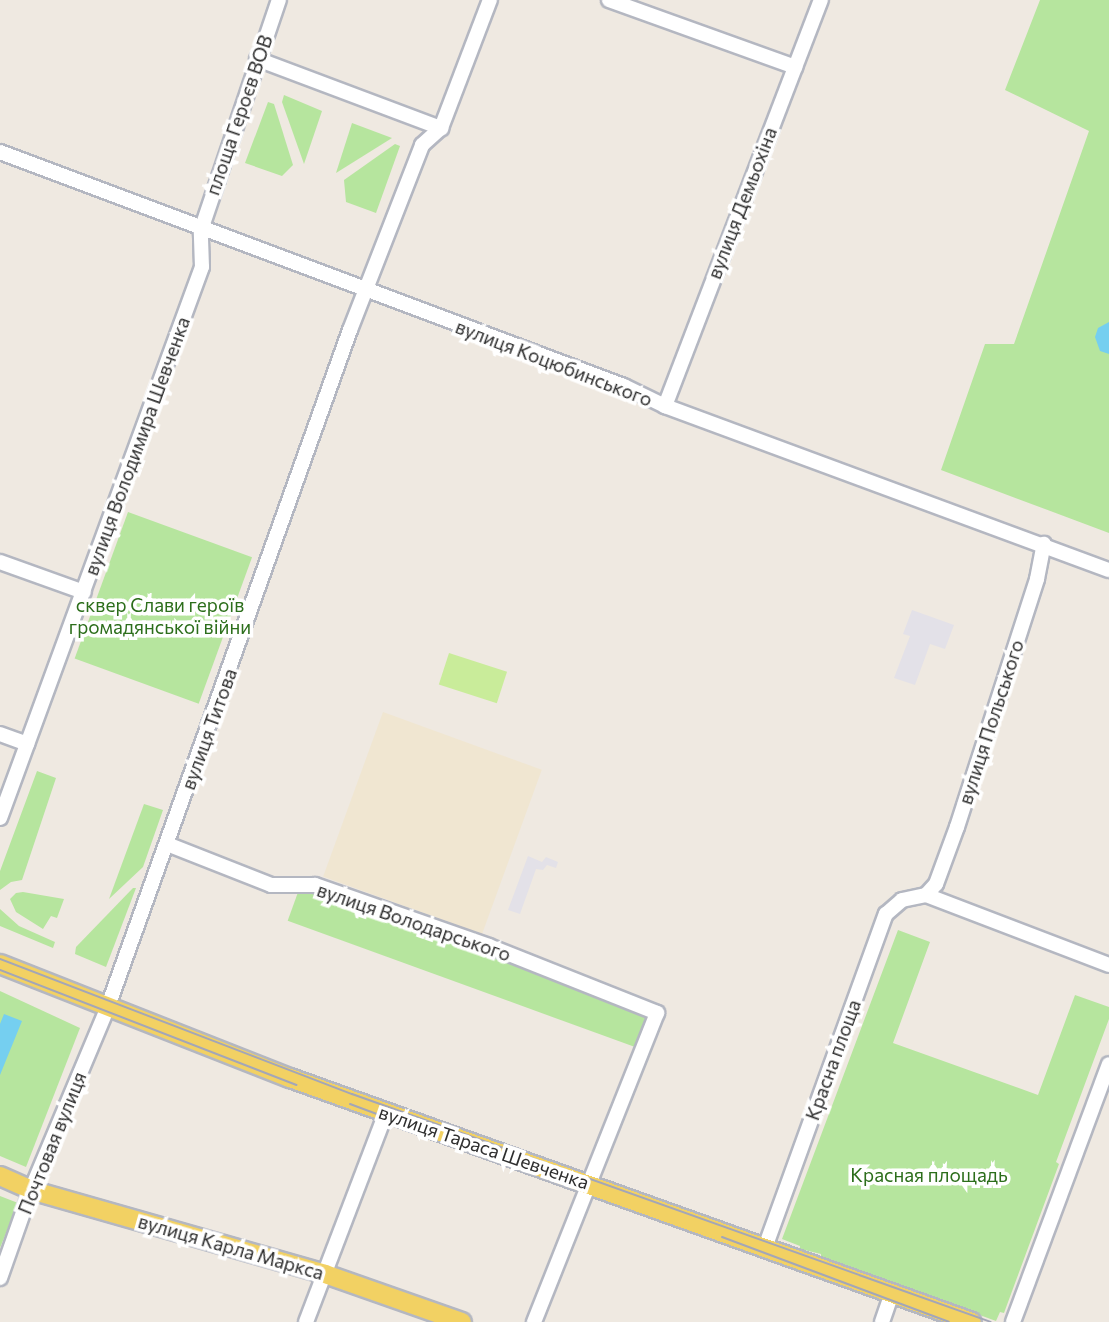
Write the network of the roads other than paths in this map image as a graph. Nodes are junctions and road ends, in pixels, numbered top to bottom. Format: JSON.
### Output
{"nodes":[{"id":1,"x":279,"y":0,"type":"edge"},
{"id":2,"x":491,"y":0,"type":"edge"},
{"id":3,"x":610,"y":0,"type":"edge"},
{"id":4,"x":821,"y":0,"type":"edge"},
{"id":5,"x":257,"y":59,"type":"junction"},
{"id":6,"x":795,"y":66,"type":"junction"},
{"id":7,"x":441,"y":128,"type":"junction"},
{"id":8,"x":0,"y":152,"type":"edge"},
{"id":9,"x":201,"y":230,"type":"junction"},
{"id":10,"x":366,"y":292,"type":"junction"},
{"id":11,"x":665,"y":406,"type":"junction"},
{"id":12,"x":1044,"y":544,"type":"junction"},
{"id":13,"x":0,"y":562,"type":"edge"},
{"id":14,"x":1109,"y":570,"type":"edge"},
{"id":15,"x":84,"y":592,"type":"junction"},
{"id":16,"x":0,"y":734,"type":"edge"},
{"id":17,"x":27,"y":744,"type":"junction"},
{"id":18,"x":0,"y":818,"type":"edge"},
{"id":19,"x":167,"y":844,"type":"junction"},
{"id":20,"x":926,"y":895,"type":"junction"},
{"id":21,"x":0,"y":964,"type":"edge"},
{"id":22,"x":1109,"y":965,"type":"edge"},
{"id":23,"x":107,"y":1009,"type":"junction"},
{"id":24,"x":1109,"y":1064,"type":"edge"},
{"id":25,"x":386,"y":1113,"type":"junction"},
{"id":26,"x":0,"y":1176,"type":"edge"},
{"id":27,"x":589,"y":1183,"type":"junction"},
{"id":28,"x":31,"y":1190,"type":"junction"},
{"id":29,"x":762,"y":1247,"type":"junction"},
{"id":30,"x":325,"y":1274,"type":"junction"},
{"id":31,"x":0,"y":1278,"type":"edge"},
{"id":32,"x":892,"y":1293,"type":"junction"},
{"id":33,"x":306,"y":1322,"type":"edge"},
{"id":34,"x":462,"y":1322,"type":"edge"},
{"id":35,"x":534,"y":1322,"type":"edge"},
{"id":36,"x":882,"y":1322,"type":"edge"},
{"id":37,"x":972,"y":1322,"type":"edge"},
{"id":38,"x":1013,"y":1322,"type":"edge"}],
"edges":[{"from":1,"to":5,"type":"street","name":"площа Героєв ВОВ"},
{"from":2,"to":7,"type":"street"},
{"from":3,"to":6,"type":"street"},
{"from":4,"to":6,"type":"street","name":"вулиця Демьохіна"},
{"from":5,"to":7,"type":"street"},
{"from":5,"to":9,"type":"street","name":"площа Героєв ВОВ"},
{"from":6,"to":11,"type":"street","name":"вулиця Демьохіна"},
{"from":7,"to":10,"type":"street"},
{"from":8,"to":9,"type":"street","name":"вулиця Коцюбинського"},
{"from":9,"to":10,"type":"street","name":"вулиця Коцюбинського"},
{"from":9,"to":15,"type":"street","name":"вулиця Володимира Шевченка"},
{"from":10,"to":11,"type":"street","name":"вулиця Коцюбинського"},
{"from":10,"to":19,"type":"street","name":"вулиця Титова"},
{"from":11,"to":12,"type":"street","name":"вулиця Коцюбинського"},
{"from":12,"to":14,"type":"street","name":"вулиця Коцюбинського"},
{"from":12,"to":20,"type":"street","name":"вулиця Польського"},
{"from":13,"to":15,"type":"street"},
{"from":15,"to":17,"type":"street","name":"вулиця Володимира Шевченка"},
{"from":16,"to":17,"type":"street"},
{"from":17,"to":18,"type":"street","name":"вулиця Володимира Шевченка"},
{"from":19,"to":23,"type":"street","name":"вулиця Титова"},
{"from":19,"to":27,"type":"street","name":"вулиця Володарського"},
{"from":20,"to":22,"type":"street"},
{"from":20,"to":29,"type":"street","name":"Красна площа"},
{"from":21,"to":23,"type":"main road","name":"вулиця Тараса Шевченка"},
{"from":23,"to":25,"type":"main road","name":"вулиця Тараса Шевченка"},
{"from":23,"to":28,"type":"street","name":"Почтовая вулиця"},
{"from":24,"to":38,"type":"street"},
{"from":25,"to":27,"type":"main road","name":"вулиця Тараса Шевченка"},
{"from":25,"to":30,"type":"street"},
{"from":26,"to":28,"type":"main road","name":"вулиця Карла Маркса"},
{"from":27,"to":29,"type":"main road","name":"вулиця Тараса Шевченка"},
{"from":27,"to":35,"type":"street"},
{"from":28,"to":30,"type":"main road","name":"вулиця Карла Маркса"},
{"from":28,"to":31,"type":"street","name":"Почтовая вулиця"},
{"from":29,"to":32,"type":"main road","name":"вулиця Тараса Шевченка"},
{"from":30,"to":33,"type":"street"},
{"from":30,"to":34,"type":"main road","name":"вулиця Карла Маркса"},
{"from":32,"to":36,"type":"street"},
{"from":32,"to":37,"type":"main road","name":"вулиця Тараса Шевченка"}]}
